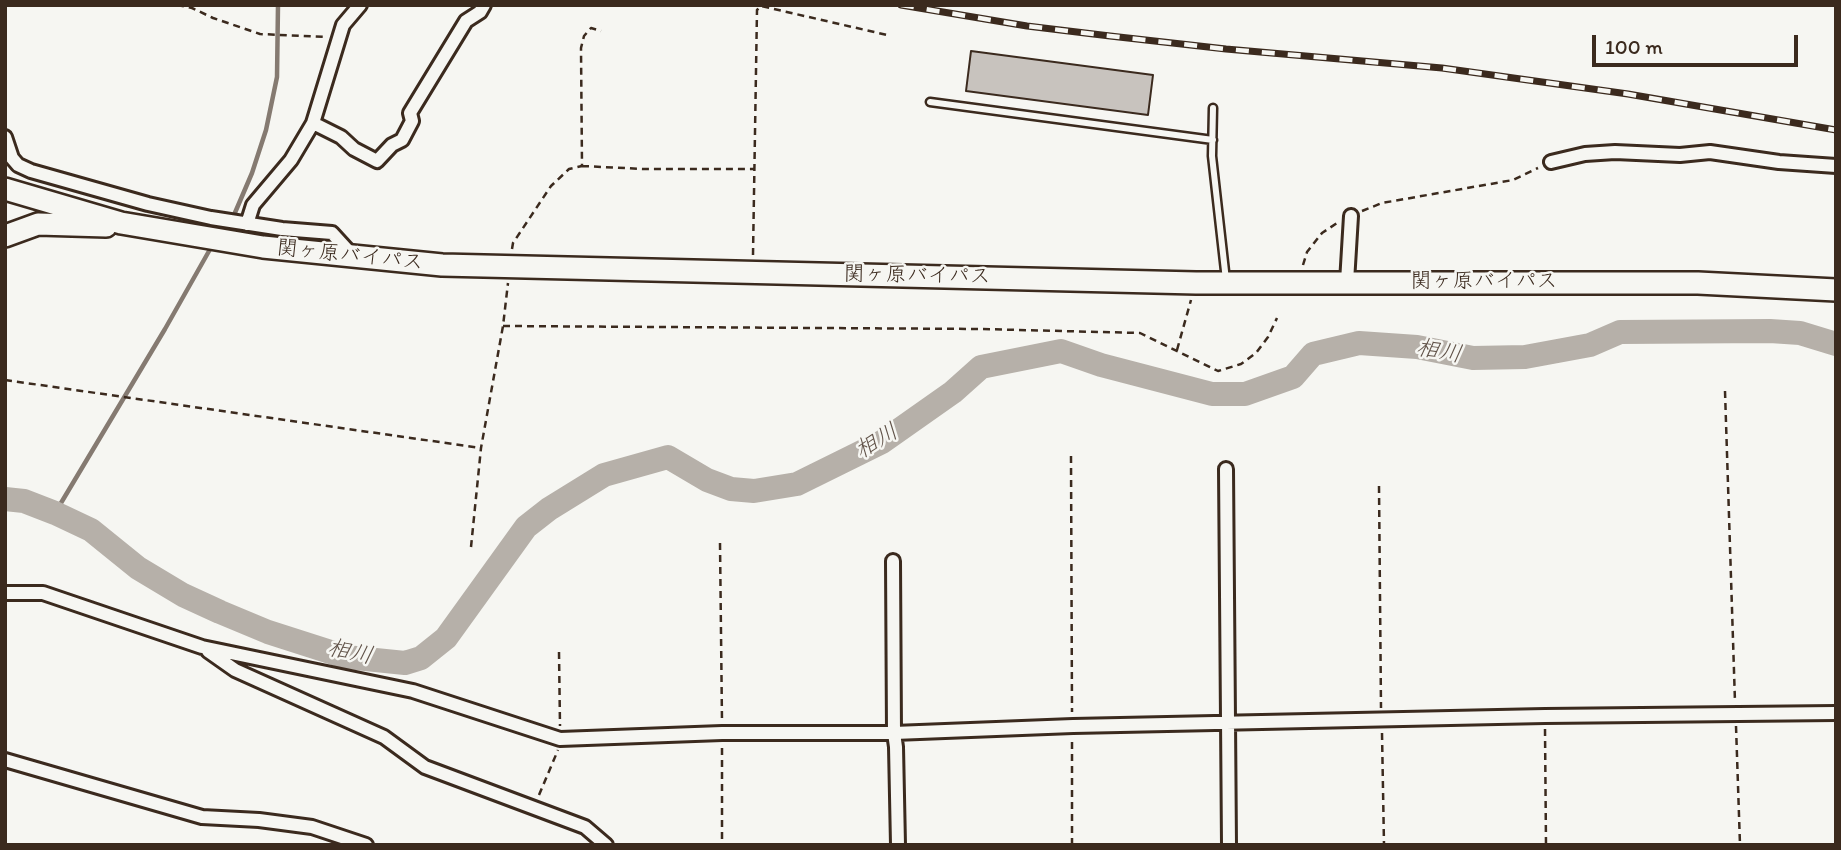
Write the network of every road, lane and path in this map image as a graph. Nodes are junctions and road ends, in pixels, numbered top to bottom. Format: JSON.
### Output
{"nodes":[{"id":1,"x":177,"y":5,"type":"edge"},
{"id":2,"x":359,"y":5,"type":"edge"},
{"id":3,"x":484,"y":5,"type":"edge"},
{"id":4,"x":601,"y":31,"type":"dead end"},
{"id":5,"x":887,"y":34,"type":"dead end"},
{"id":6,"x":340,"y":38,"type":"junction"},
{"id":7,"x":930,"y":102,"type":"dead end"},
{"id":8,"x":1213,"y":108,"type":"dead end"},
{"id":9,"x":313,"y":123,"type":"junction"},
{"id":10,"x":5,"y":137,"type":"edge"},
{"id":11,"x":1213,"y":140,"type":"junction"},
{"id":12,"x":1551,"y":162,"type":"joint"},
{"id":13,"x":582,"y":166,"type":"junction"},
{"id":14,"x":1836,"y":166,"type":"edge"},
{"id":15,"x":755,"y":169,"type":"junction"},
{"id":16,"x":5,"y":189,"type":"edge"},
{"id":17,"x":1351,"y":216,"type":"junction"},
{"id":18,"x":247,"y":224,"type":"junction"},
{"id":19,"x":132,"y":225,"type":"junction"},
{"id":20,"x":5,"y":236,"type":"edge"},
{"id":21,"x":355,"y":258,"type":"junction"},
{"id":22,"x":1303,"y":266,"type":"dead end"},
{"id":23,"x":510,"y":267,"type":"junction"},
{"id":24,"x":752,"y":273,"type":"junction"},
{"id":25,"x":1226,"y":282,"type":"junction"},
{"id":26,"x":1347,"y":282,"type":"junction"},
{"id":27,"x":1196,"y":283,"type":"junction"},
{"id":28,"x":1836,"y":290,"type":"edge"},
{"id":29,"x":1277,"y":318,"type":"dead end"},
{"id":30,"x":503,"y":326,"type":"junction"},
{"id":31,"x":1177,"y":350,"type":"junction"},
{"id":32,"x":5,"y":380,"type":"edge"},
{"id":33,"x":1725,"y":391,"type":"dead end"},
{"id":34,"x":481,"y":448,"type":"junction"},
{"id":35,"x":1071,"y":456,"type":"dead end"},
{"id":36,"x":1226,"y":469,"type":"dead end"},
{"id":37,"x":1379,"y":486,"type":"dead end"},
{"id":38,"x":720,"y":543,"type":"dead end"},
{"id":39,"x":471,"y":547,"type":"dead end"},
{"id":40,"x":893,"y":561,"type":"dead end"},
{"id":41,"x":5,"y":593,"type":"edge"},
{"id":42,"x":201,"y":647,"type":"junction"},
{"id":43,"x":1836,"y":713,"type":"edge"},
{"id":44,"x":1545,"y":716,"type":"junction"},
{"id":45,"x":1735,"y":716,"type":"junction"},
{"id":46,"x":1381,"y":721,"type":"junction"},
{"id":47,"x":1229,"y":724,"type":"junction"},
{"id":48,"x":1073,"y":726,"type":"junction"},
{"id":49,"x":722,"y":733,"type":"junction"},
{"id":50,"x":894,"y":733,"type":"junction"},
{"id":51,"x":5,"y":760,"type":"edge"},
{"id":52,"x":722,"y":839,"type":"dead end"},
{"id":53,"x":366,"y":845,"type":"edge"},
{"id":54,"x":606,"y":845,"type":"edge"},
{"id":55,"x":898,"y":845,"type":"edge"},
{"id":56,"x":1072,"y":845,"type":"edge"},
{"id":57,"x":1229,"y":845,"type":"edge"},
{"id":58,"x":1384,"y":845,"type":"edge"},
{"id":59,"x":1546,"y":845,"type":"edge"},
{"id":60,"x":1740,"y":845,"type":"edge"}],
"edges":[{"from":1,"to":6,"type":"path"},
{"from":2,"to":6,"type":"street"},
{"from":3,"to":9,"type":"street"},
{"from":4,"to":13,"type":"path"},
{"from":5,"to":15,"type":"path"},
{"from":6,"to":9,"type":"street"},
{"from":7,"to":11,"type":"lane"},
{"from":8,"to":11,"type":"lane"},
{"from":9,"to":18,"type":"street"},
{"from":10,"to":18,"type":"street"},
{"from":11,"to":25,"type":"lane"},
{"from":12,"to":14,"type":"street"},
{"from":12,"to":17,"type":"path"},
{"from":13,"to":15,"type":"path"},
{"from":13,"to":23,"type":"path"},
{"from":15,"to":24,"type":"path"},
{"from":16,"to":19,"type":"highway","name":"関ヶ原バイパス"},
{"from":17,"to":22,"type":"path"},
{"from":17,"to":26,"type":"street"},
{"from":18,"to":21,"type":"street"},
{"from":19,"to":20,"type":"highway"},
{"from":19,"to":21,"type":"highway","name":"関ヶ原バイパス"},
{"from":21,"to":23,"type":"highway","name":"関ヶ原バイパス"},
{"from":23,"to":24,"type":"highway","name":"関ヶ原バイパス"},
{"from":23,"to":30,"type":"path"},
{"from":24,"to":27,"type":"highway","name":"関ヶ原バイパス"},
{"from":25,"to":26,"type":"highway","name":"関ヶ原バイパス"},
{"from":25,"to":27,"type":"highway","name":"関ヶ原バイパス"},
{"from":26,"to":28,"type":"highway","name":"関ヶ原バイパス"},
{"from":27,"to":31,"type":"path"},
{"from":29,"to":31,"type":"path"},
{"from":30,"to":31,"type":"path"},
{"from":30,"to":34,"type":"path"},
{"from":32,"to":34,"type":"path"},
{"from":33,"to":45,"type":"path"},
{"from":34,"to":39,"type":"path"},
{"from":35,"to":48,"type":"path"},
{"from":36,"to":47,"type":"street"},
{"from":37,"to":46,"type":"path"},
{"from":38,"to":49,"type":"path"},
{"from":40,"to":50,"type":"street"},
{"from":41,"to":42,"type":"street"},
{"from":42,"to":49,"type":"street"},
{"from":42,"to":54,"type":"street"},
{"from":43,"to":45,"type":"street"},
{"from":44,"to":45,"type":"street"},
{"from":44,"to":46,"type":"street"},
{"from":44,"to":59,"type":"path"},
{"from":45,"to":60,"type":"path"},
{"from":46,"to":47,"type":"street"},
{"from":46,"to":58,"type":"path"},
{"from":47,"to":48,"type":"street"},
{"from":47,"to":57,"type":"street"},
{"from":48,"to":50,"type":"street"},
{"from":48,"to":56,"type":"path"},
{"from":49,"to":50,"type":"street"},
{"from":49,"to":52,"type":"path"},
{"from":50,"to":55,"type":"street"},
{"from":51,"to":53,"type":"street"}]}
